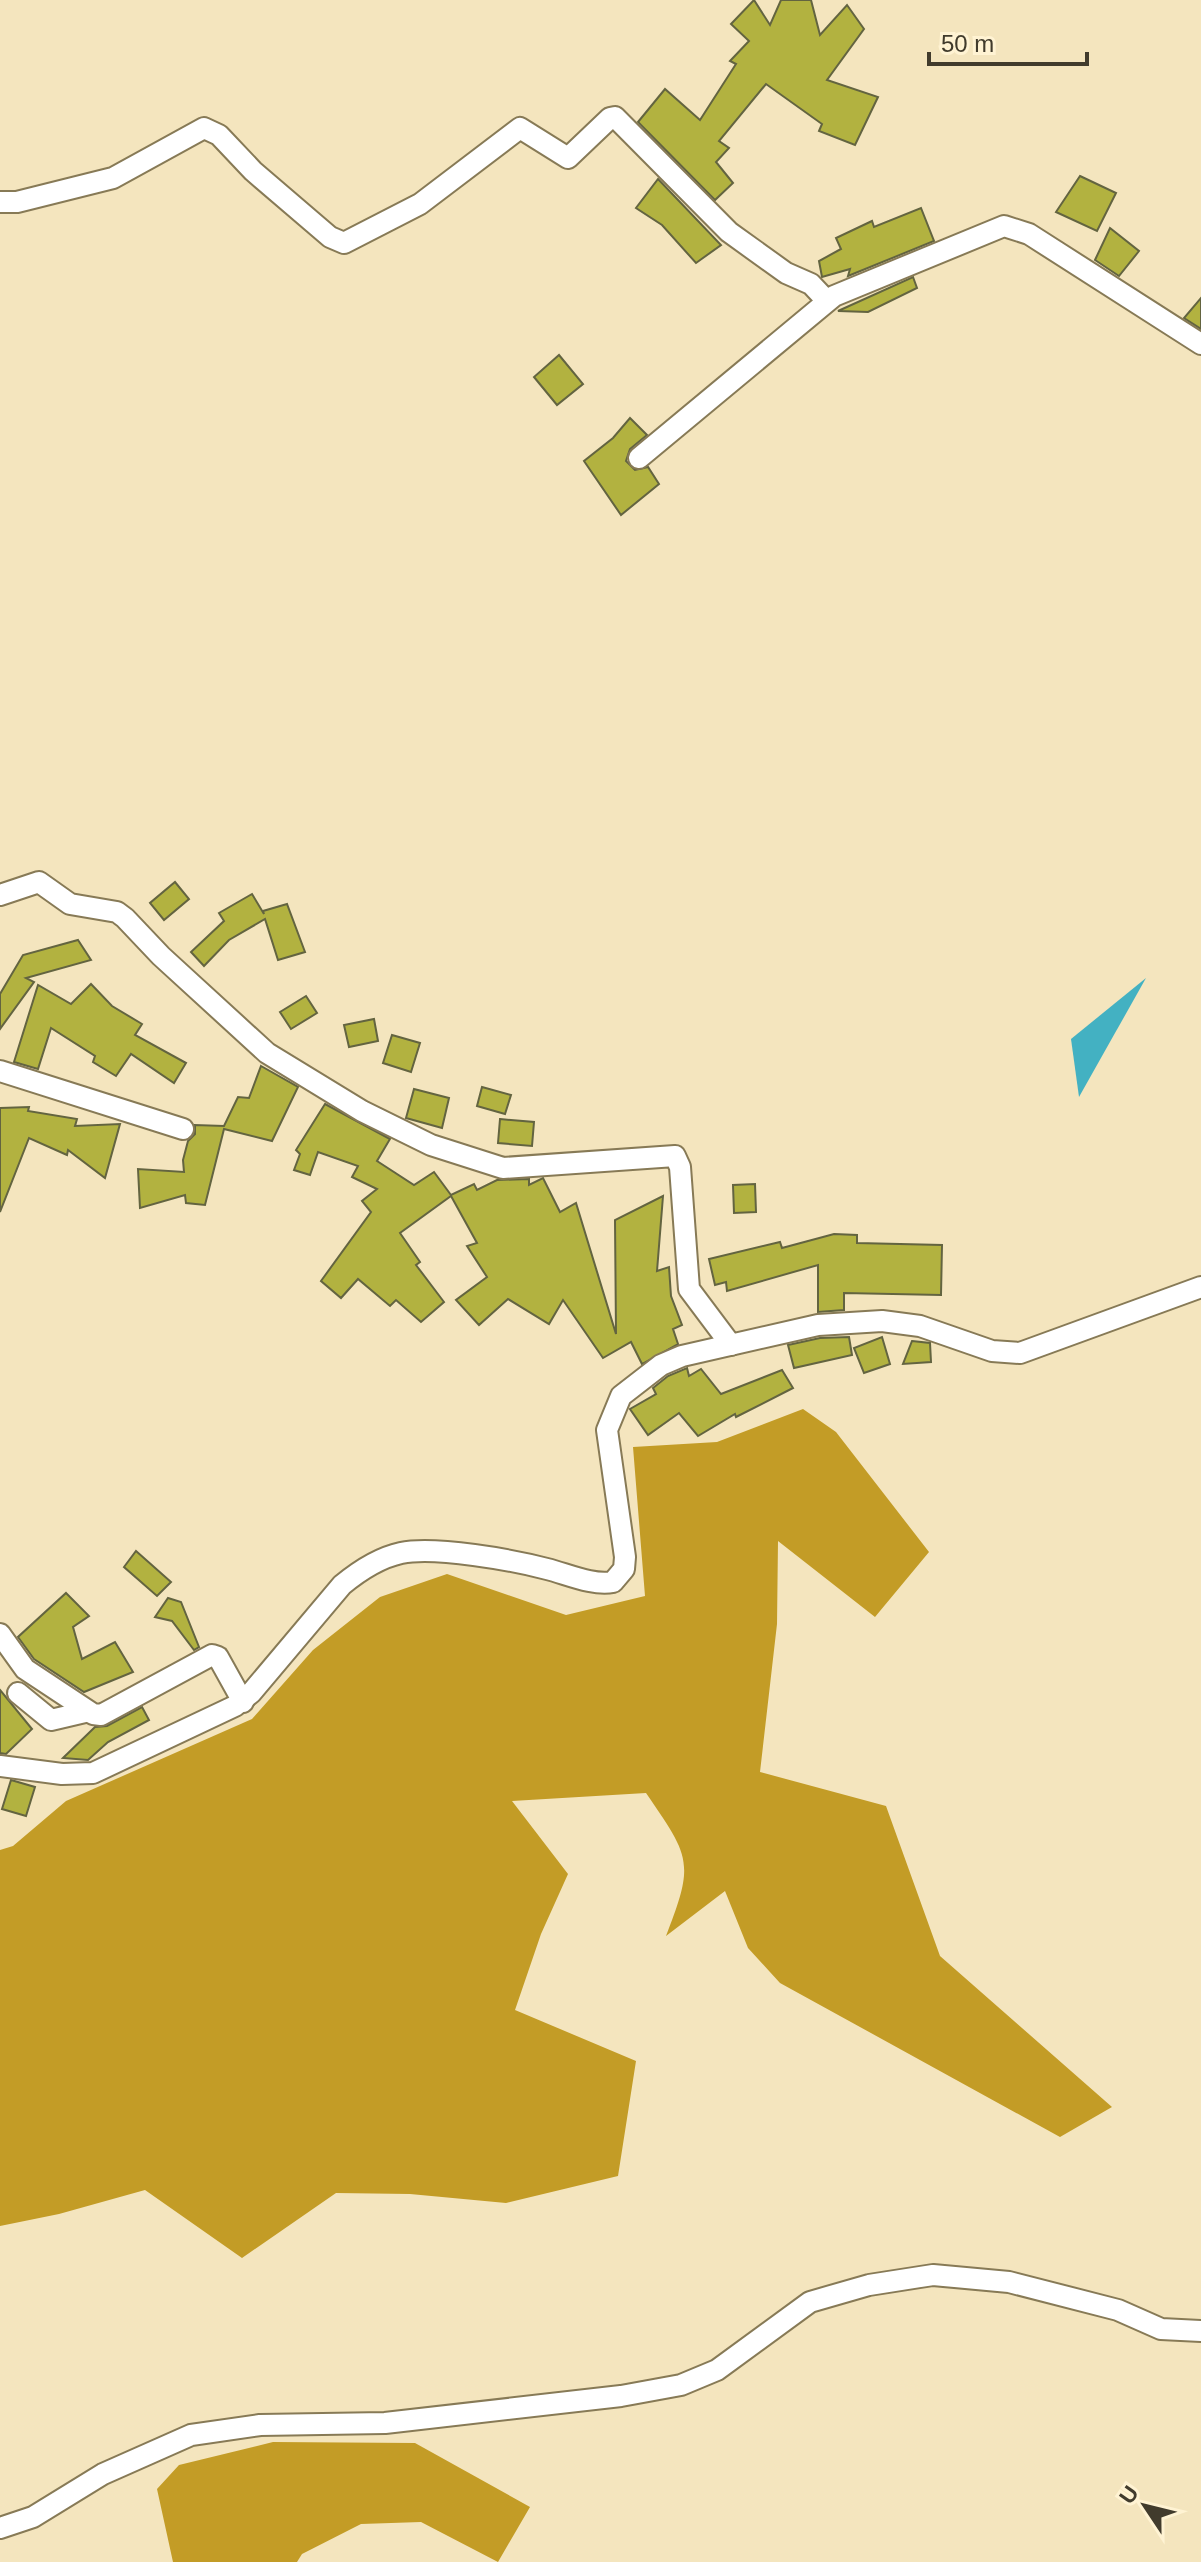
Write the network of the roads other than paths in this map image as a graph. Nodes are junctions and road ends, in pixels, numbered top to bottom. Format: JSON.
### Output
{"nodes":[{"id":1,"x":0,"y":202,"type":"edge"},
{"id":2,"x":827,"y":301,"type":"junction"},
{"id":3,"x":1201,"y":344,"type":"edge"},
{"id":4,"x":639,"y":458,"type":"dead end"},
{"id":5,"x":0,"y":895,"type":"edge"},
{"id":6,"x":0,"y":1071,"type":"edge"},
{"id":7,"x":183,"y":1129,"type":"dead end"},
{"id":8,"x":1201,"y":1287,"type":"edge"},
{"id":9,"x":731,"y":1345,"type":"junction"},
{"id":10,"x":0,"y":1634,"type":"edge"},
{"id":11,"x":18,"y":1693,"type":"dead end"},
{"id":12,"x":243,"y":1702,"type":"junction"},
{"id":13,"x":85,"y":1712,"type":"junction"},
{"id":14,"x":0,"y":1766,"type":"edge"},
{"id":15,"x":1201,"y":2331,"type":"edge"},
{"id":16,"x":0,"y":2528,"type":"edge"}],
"edges":[{"from":1,"to":2,"type":"street"},
{"from":2,"to":3,"type":"street"},
{"from":2,"to":4,"type":"street"},
{"from":5,"to":9,"type":"street"},
{"from":6,"to":7,"type":"street"},
{"from":8,"to":9,"type":"street"},
{"from":9,"to":12,"type":"street"},
{"from":10,"to":13,"type":"street"},
{"from":11,"to":13,"type":"street"},
{"from":12,"to":13,"type":"street"},
{"from":12,"to":14,"type":"street"},
{"from":15,"to":16,"type":"street"}]}
